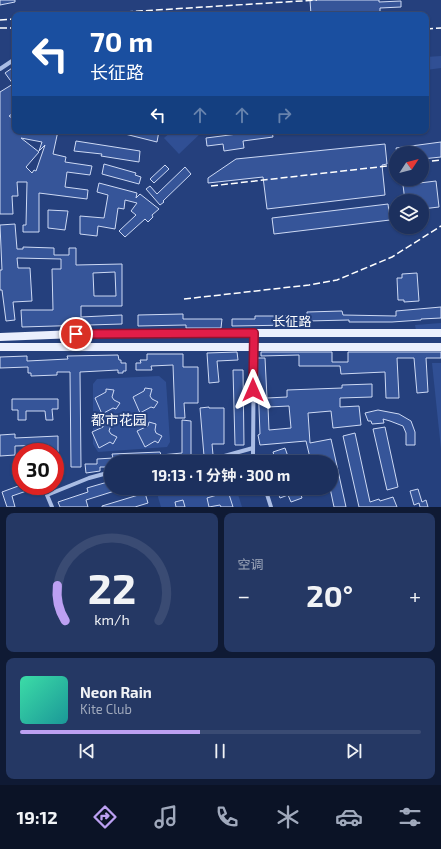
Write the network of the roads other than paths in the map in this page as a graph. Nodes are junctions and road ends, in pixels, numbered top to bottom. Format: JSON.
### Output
{"nodes":[{"id":1,"x":12,"y":61,"type":"edge"},
{"id":2,"x":0,"y":69,"type":"edge"},
{"id":3,"x":254,"y":333,"type":"junction"},
{"id":4,"x":441,"y":333,"type":"edge"},
{"id":5,"x":0,"y":337,"type":"edge"},
{"id":6,"x":253,"y":346,"type":"junction"},
{"id":7,"x":441,"y":346,"type":"edge"},
{"id":8,"x":0,"y":347,"type":"edge"},
{"id":9,"x":253,"y":448,"type":"junction"},
{"id":10,"x":228,"y":455,"type":"edge"},
{"id":11,"x":253,"y":455,"type":"edge"},
{"id":12,"x":104,"y":474,"type":"edge"},
{"id":13,"x":268,"y":495,"type":"edge"},
{"id":14,"x":52,"y":507,"type":"edge"},
{"id":15,"x":272,"y":507,"type":"edge"}],
"edges":[{"from":1,"to":2,"type":"street"},
{"from":3,"to":4,"type":"main road","name":"长征路"},
{"from":3,"to":5,"type":"main road","name":"长征路"},
{"from":3,"to":6,"type":"street"},
{"from":6,"to":7,"type":"main road","name":"长征路"},
{"from":6,"to":8,"type":"main road","name":"长征路"},
{"from":6,"to":9,"type":"street"},
{"from":9,"to":10,"type":"street"},
{"from":9,"to":11,"type":"street"},
{"from":12,"to":14,"type":"street"},
{"from":13,"to":15,"type":"street"}]}
